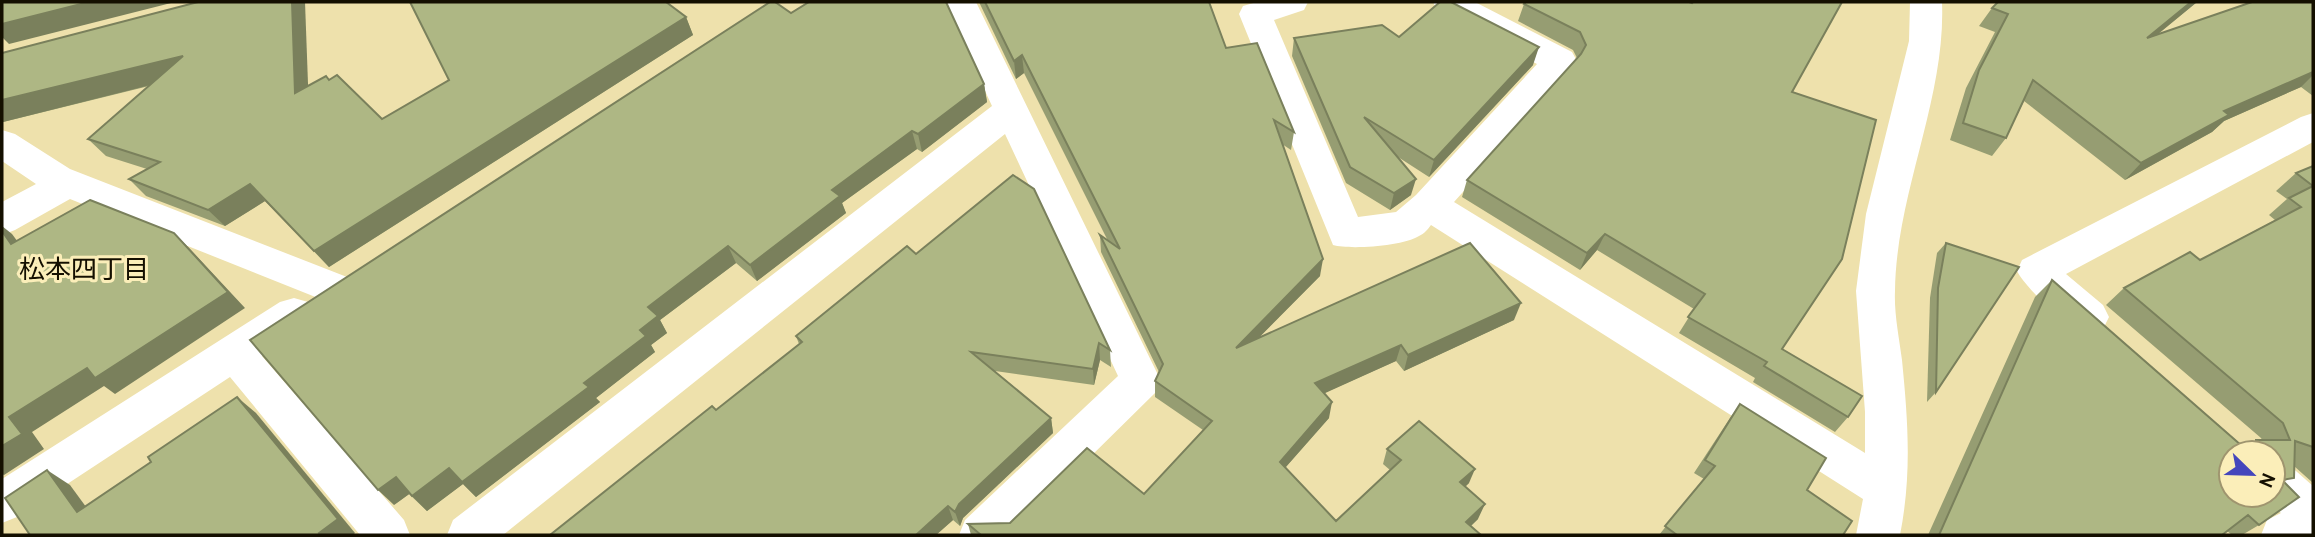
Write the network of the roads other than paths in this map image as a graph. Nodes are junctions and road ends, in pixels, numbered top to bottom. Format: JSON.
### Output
{"nodes":[{"id":1,"x":960,"y":2,"type":"edge"},
{"id":2,"x":1292,"y":2,"type":"edge"},
{"id":3,"x":1448,"y":2,"type":"edge"},
{"id":4,"x":1926,"y":2,"type":"edge"},
{"id":5,"x":1954,"y":2,"type":"edge"},
{"id":6,"x":1926,"y":41,"type":"junction"},
{"id":7,"x":1011,"y":110,"type":"junction"},
{"id":8,"x":2313,"y":126,"type":"edge"},
{"id":9,"x":2,"y":143,"type":"edge"},
{"id":10,"x":68,"y":183,"type":"junction"},
{"id":11,"x":1429,"y":205,"type":"junction"},
{"id":12,"x":2,"y":220,"type":"edge"},
{"id":13,"x":2120,"y":344,"type":"edge"},
{"id":14,"x":234,"y":352,"type":"junction"},
{"id":15,"x":1887,"y":490,"type":"junction"},
{"id":16,"x":2287,"y":490,"type":"edge"},
{"id":17,"x":2,"y":503,"type":"edge"},
{"id":18,"x":2313,"y":513,"type":"edge"},
{"id":19,"x":2313,"y":519,"type":"edge"},
{"id":20,"x":388,"y":535,"type":"edge"},
{"id":21,"x":469,"y":535,"type":"edge"},
{"id":22,"x":981,"y":535,"type":"edge"},
{"id":23,"x":1878,"y":535,"type":"edge"},
{"id":24,"x":2283,"y":535,"type":"edge"}],
"edges":[{"from":1,"to":7,"type":"street"},
{"from":2,"to":11,"type":"street"},
{"from":3,"to":11,"type":"street"},
{"from":4,"to":6,"type":"street"},
{"from":5,"to":6,"type":"street"},
{"from":6,"to":15,"type":"street"},
{"from":7,"to":21,"type":"street"},
{"from":7,"to":22,"type":"street"},
{"from":8,"to":13,"type":"street"},
{"from":9,"to":10,"type":"street"},
{"from":10,"to":12,"type":"street"},
{"from":10,"to":14,"type":"street"},
{"from":11,"to":15,"type":"street"},
{"from":14,"to":17,"type":"street"},
{"from":14,"to":20,"type":"street"},
{"from":15,"to":23,"type":"street"},
{"from":16,"to":18,"type":"street"},
{"from":19,"to":24,"type":"street"}]}
